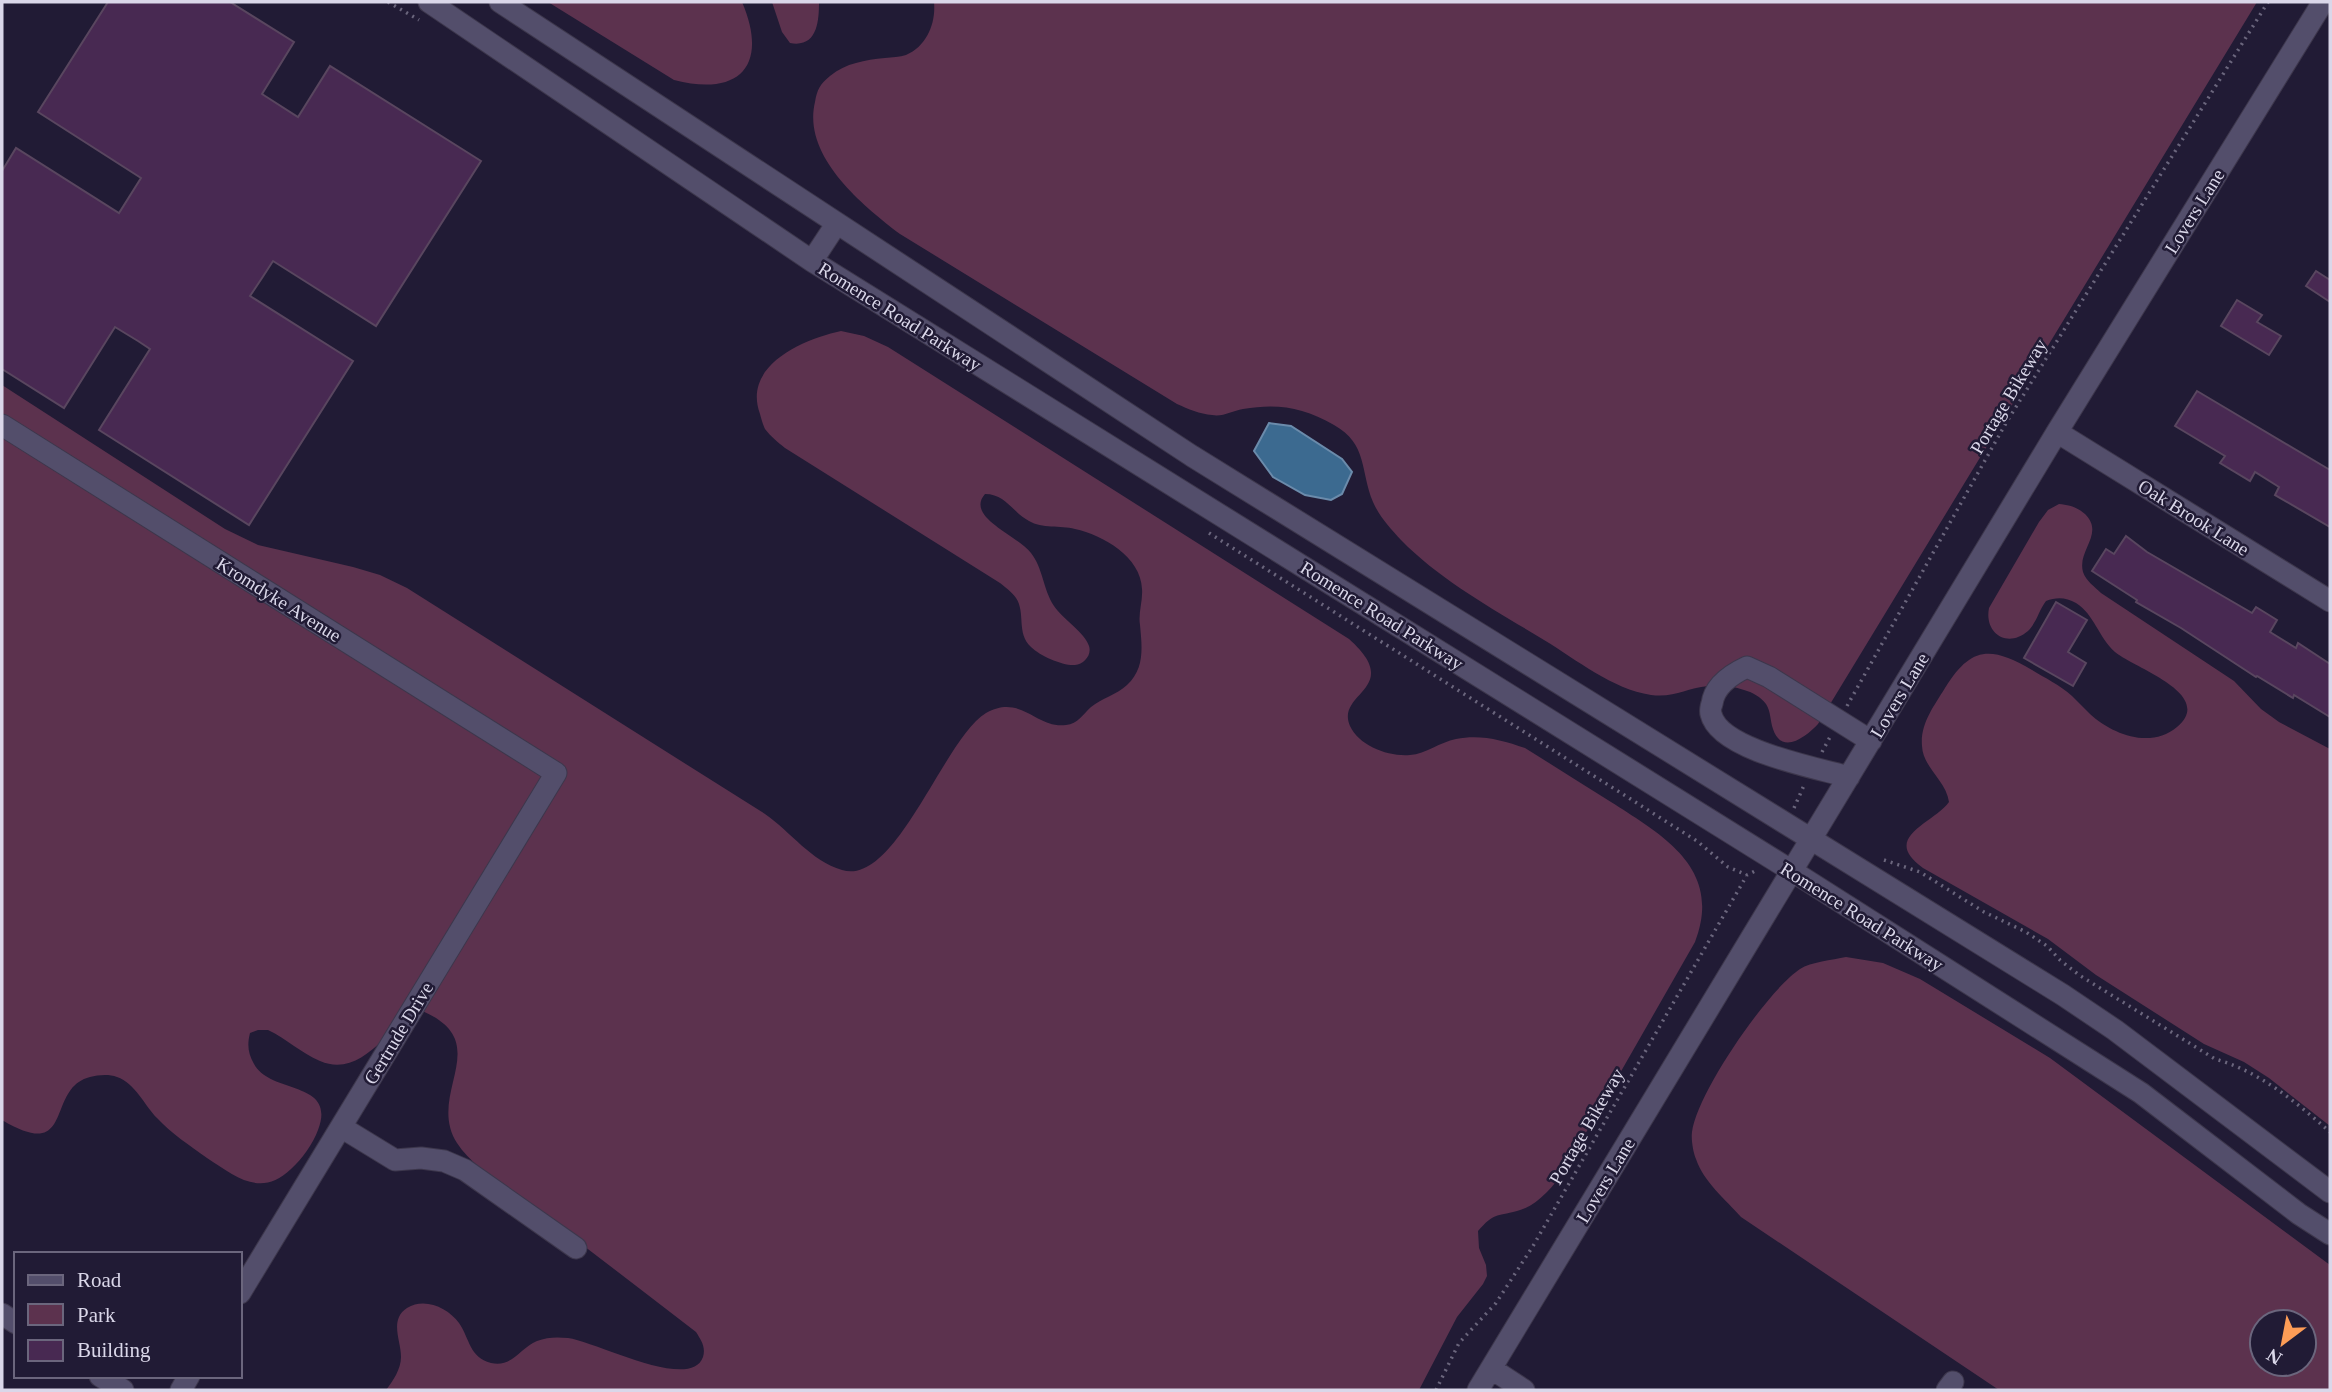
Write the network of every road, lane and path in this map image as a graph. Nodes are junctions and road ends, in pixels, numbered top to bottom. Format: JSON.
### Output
{"nodes":[{"id":1,"x":429,"y":2,"type":"edge"},
{"id":2,"x":500,"y":2,"type":"edge"},
{"id":3,"x":2268,"y":2,"type":"edge"},
{"id":4,"x":2323,"y":2,"type":"edge"},
{"id":5,"x":837,"y":223,"type":"junction"},
{"id":6,"x":812,"y":261,"type":"junction"},
{"id":7,"x":2,"y":425,"type":"edge"},
{"id":8,"x":2057,"y":432,"type":"junction"},
{"id":9,"x":2330,"y":601,"type":"edge"},
{"id":10,"x":1839,"y":722,"type":"junction"},
{"id":11,"x":1871,"y":741,"type":"junction"},
{"id":12,"x":1813,"y":767,"type":"junction"},
{"id":13,"x":556,"y":773,"type":"joint"},
{"id":14,"x":1849,"y":777,"type":"junction"},
{"id":15,"x":1789,"y":815,"type":"dead end"},
{"id":16,"x":1812,"y":838,"type":"junction"},
{"id":17,"x":1881,"y":859,"type":"dead end"},
{"id":18,"x":1792,"y":871,"type":"junction"},
{"id":19,"x":1754,"y":873,"type":"dead end"},
{"id":20,"x":341,"y":1127,"type":"junction"},
{"id":21,"x":2330,"y":1132,"type":"edge"},
{"id":22,"x":2330,"y":1192,"type":"edge"},
{"id":23,"x":2330,"y":1234,"type":"edge"},
{"id":24,"x":576,"y":1248,"type":"dead end"},
{"id":25,"x":242,"y":1290,"type":"edge"},
{"id":26,"x":1492,"y":1368,"type":"junction"},
{"id":27,"x":103,"y":1378,"type":"edge"},
{"id":28,"x":122,"y":1390,"type":"edge"},
{"id":29,"x":1436,"y":1390,"type":"edge"},
{"id":30,"x":1478,"y":1390,"type":"edge"},
{"id":31,"x":1524,"y":1390,"type":"edge"}],
"edges":[{"from":1,"to":6,"type":"street","name":"Romence Road Parkway"},
{"from":2,"to":5,"type":"street","name":"Romence Road Parkway"},
{"from":3,"to":10,"type":"path","name":"Portage Bikeway"},
{"from":4,"to":8,"type":"street","name":"Lovers Lane"},
{"from":5,"to":6,"type":"street"},
{"from":5,"to":16,"type":"street","name":"Romence Road Parkway"},
{"from":6,"to":18,"type":"street","name":"Romence Road Parkway"},
{"from":7,"to":13,"type":"street","name":"Kromdyke Avenue"},
{"from":8,"to":9,"type":"street","name":"Oak Brook Lane"},
{"from":8,"to":11,"type":"street","name":"Lovers Lane"},
{"from":10,"to":11,"type":"street"},
{"from":10,"to":12,"type":"path","name":"Portage Bikeway"},
{"from":10,"to":12,"type":"street"},
{"from":11,"to":14,"type":"street","name":"Lovers Lane"},
{"from":12,"to":14,"type":"street"},
{"from":12,"to":15,"type":"path","name":"Portage Bikeway"},
{"from":13,"to":20,"type":"street","name":"Gertrude Drive"},
{"from":14,"to":16,"type":"street","name":"Lovers Lane"},
{"from":16,"to":18,"type":"street","name":"Lovers Lane"},
{"from":16,"to":22,"type":"street","name":"Romence Road Parkway"},
{"from":17,"to":21,"type":"path"},
{"from":18,"to":23,"type":"street","name":"Romence Road Parkway"},
{"from":18,"to":26,"type":"street","name":"Lovers Lane"},
{"from":19,"to":29,"type":"path","name":"Portage Bikeway"},
{"from":20,"to":24,"type":"street"},
{"from":20,"to":25,"type":"street","name":"Gertrude Drive"},
{"from":26,"to":30,"type":"street","name":"Lovers Lane"},
{"from":26,"to":31,"type":"street"},
{"from":27,"to":28,"type":"street"}]}
